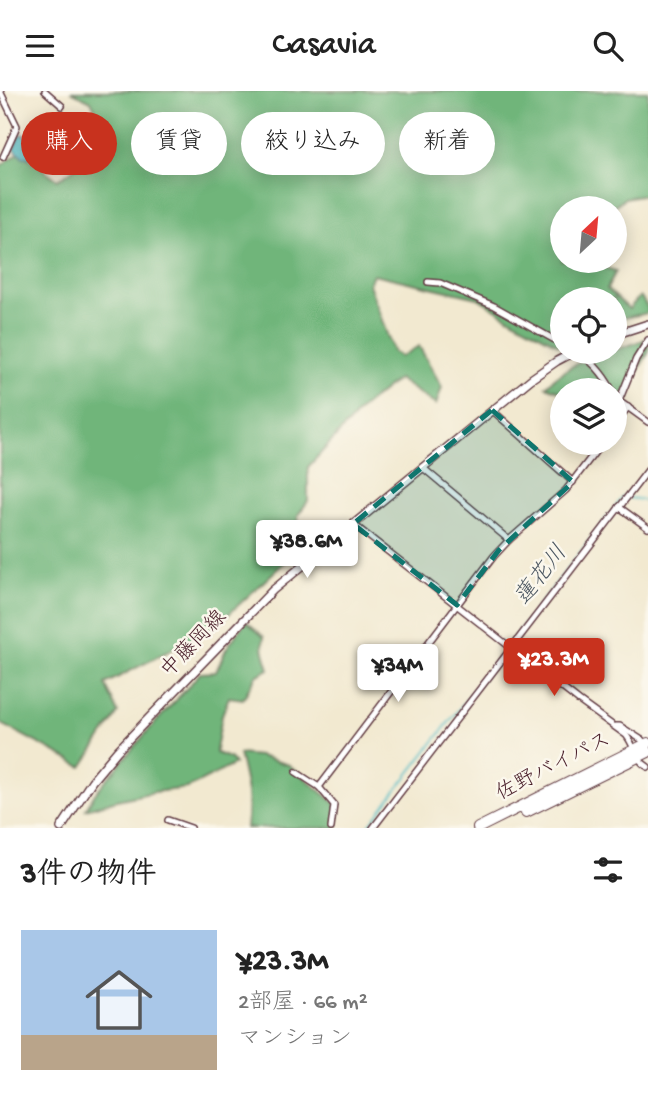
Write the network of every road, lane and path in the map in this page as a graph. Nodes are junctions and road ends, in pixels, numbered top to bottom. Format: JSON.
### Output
{"nodes":[{"id":1,"x":0,"y":91,"type":"edge"},
{"id":2,"x":45,"y":91,"type":"edge"},
{"id":3,"x":62,"y":106,"type":"dead end"},
{"id":4,"x":3,"y":157,"type":"dead end"},
{"id":5,"x":428,"y":282,"type":"dead end"},
{"id":6,"x":648,"y":324,"type":"edge"},
{"id":7,"x":627,"y":331,"type":"edge"},
{"id":8,"x":550,"y":337,"type":"edge"},
{"id":9,"x":648,"y":340,"type":"edge"},
{"id":10,"x":554,"y":364,"type":"edge"},
{"id":11,"x":593,"y":364,"type":"edge"},
{"id":12,"x":606,"y":378,"type":"edge"},
{"id":13,"x":627,"y":381,"type":"edge"},
{"id":14,"x":628,"y":407,"type":"edge"},
{"id":15,"x":492,"y":410,"type":"junction"},
{"id":16,"x":648,"y":422,"type":"edge"},
{"id":17,"x":593,"y":455,"type":"edge"},
{"id":18,"x":422,"y":467,"type":"junction"},
{"id":19,"x":648,"y":470,"type":"edge"},
{"id":20,"x":573,"y":482,"type":"junction"},
{"id":21,"x":620,"y":507,"type":"junction"},
{"id":22,"x":353,"y":524,"type":"junction"},
{"id":23,"x":648,"y":528,"type":"edge"},
{"id":24,"x":509,"y":540,"type":"junction"},
{"id":25,"x":457,"y":605,"type":"junction"},
{"id":26,"x":510,"y":646,"type":"junction"},
{"id":27,"x":613,"y":725,"type":"junction"},
{"id":28,"x":645,"y":742,"type":"edge"},
{"id":29,"x":648,"y":752,"type":"edge"},
{"id":30,"x":635,"y":754,"type":"junction"},
{"id":31,"x":648,"y":767,"type":"edge"},
{"id":32,"x":296,"y":772,"type":"dead end"},
{"id":33,"x":319,"y":787,"type":"junction"},
{"id":34,"x":168,"y":820,"type":"dead end"},
{"id":35,"x":61,"y":828,"type":"edge"},
{"id":36,"x":191,"y":828,"type":"edge"},
{"id":37,"x":331,"y":828,"type":"edge"},
{"id":38,"x":373,"y":828,"type":"edge"},
{"id":39,"x":478,"y":828,"type":"edge"},
{"id":40,"x":492,"y":828,"type":"edge"}],
"edges":[{"from":1,"to":4,"type":"street"},
{"from":2,"to":3,"type":"street"},
{"from":5,"to":8,"type":"street"},
{"from":6,"to":7,"type":"main road"},
{"from":9,"to":13,"type":"street"},
{"from":10,"to":15,"type":"main road","name":"中藤岡線"},
{"from":11,"to":12,"type":"street"},
{"from":14,"to":16,"type":"street"},
{"from":15,"to":18,"type":"main road","name":"中藤岡線"},
{"from":15,"to":20,"type":"street"},
{"from":17,"to":20,"type":"street"},
{"from":18,"to":22,"type":"main road","name":"中藤岡線"},
{"from":18,"to":24,"type":"street"},
{"from":19,"to":21,"type":"street"},
{"from":20,"to":24,"type":"street"},
{"from":21,"to":23,"type":"street"},
{"from":21,"to":26,"type":"street"},
{"from":22,"to":25,"type":"street"},
{"from":22,"to":35,"type":"main road","name":"中藤岡線"},
{"from":24,"to":25,"type":"street"},
{"from":25,"to":26,"type":"street"},
{"from":25,"to":33,"type":"street"},
{"from":26,"to":27,"type":"street"},
{"from":26,"to":38,"type":"street"},
{"from":27,"to":28,"type":"street"},
{"from":27,"to":30,"type":"street"},
{"from":28,"to":30,"type":"highway","name":"佐野バイパス"},
{"from":29,"to":30,"type":"highway","name":"佐野バイパス"},
{"from":30,"to":31,"type":"street"},
{"from":30,"to":39,"type":"highway","name":"佐野バイパス"},
{"from":30,"to":40,"type":"highway","name":"佐野バイパス"},
{"from":32,"to":33,"type":"street"},
{"from":33,"to":37,"type":"street"},
{"from":34,"to":36,"type":"street"}]}
